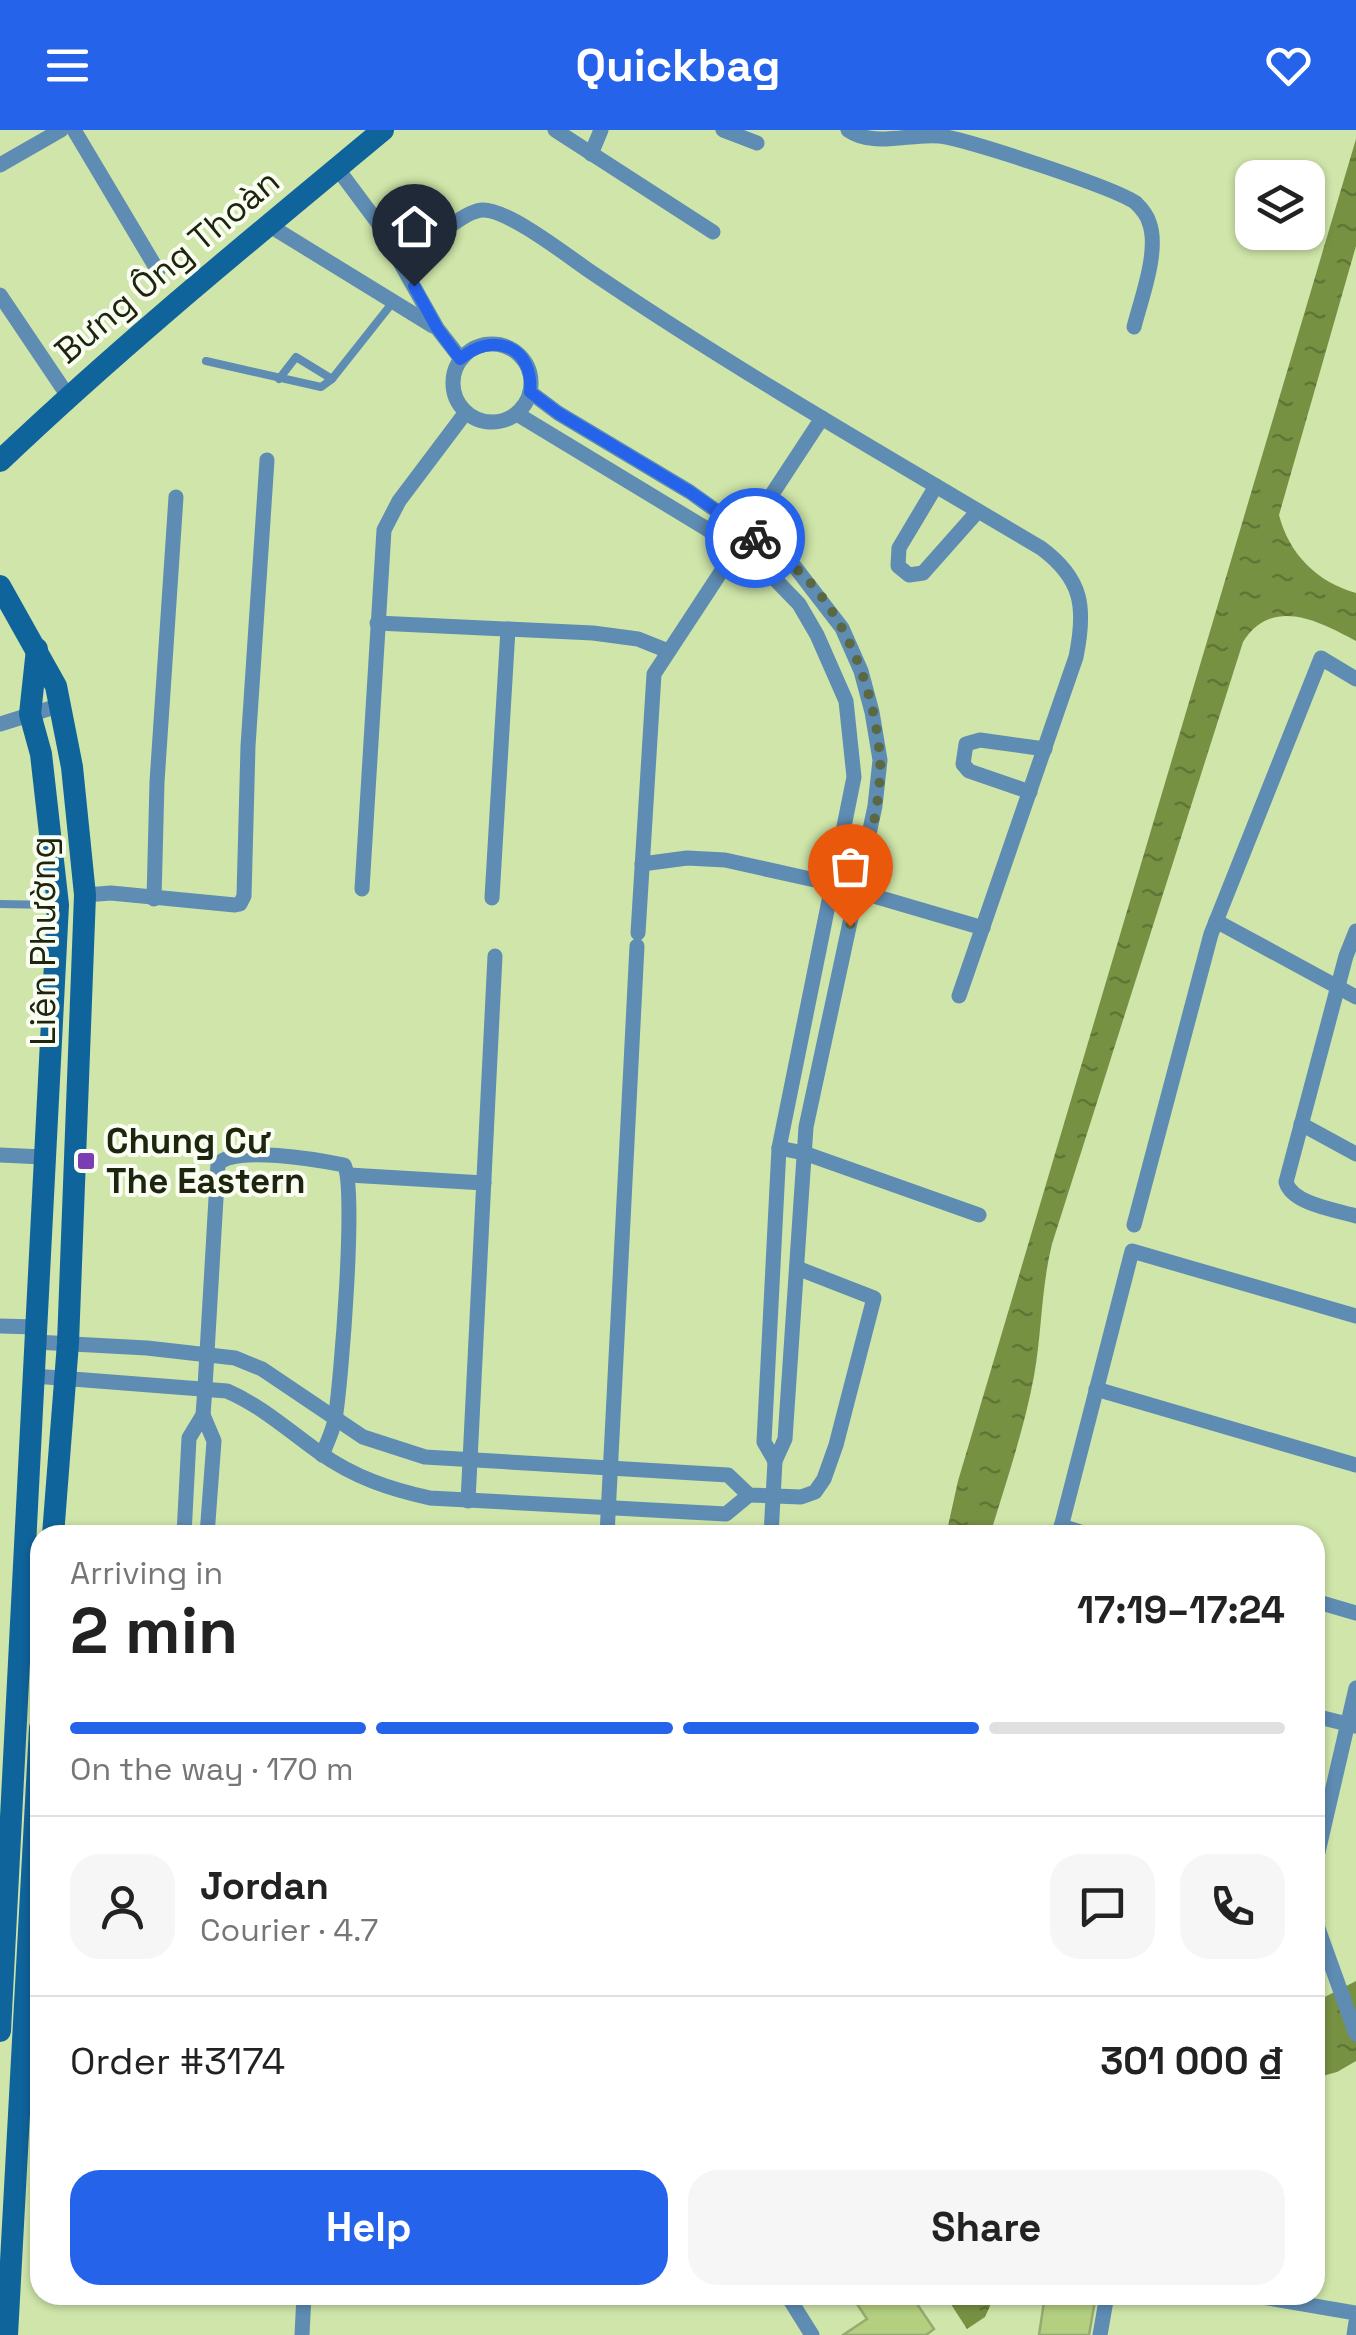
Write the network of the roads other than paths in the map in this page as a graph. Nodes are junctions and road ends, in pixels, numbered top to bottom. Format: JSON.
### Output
{"nodes":[{"id":1,"x":60,"y":130,"type":"edge"},
{"id":2,"x":74,"y":130,"type":"edge"},
{"id":3,"x":383,"y":130,"type":"edge"},
{"id":4,"x":554,"y":130,"type":"edge"},
{"id":5,"x":601,"y":130,"type":"edge"},
{"id":6,"x":723,"y":130,"type":"edge"},
{"id":7,"x":848,"y":130,"type":"edge"},
{"id":8,"x":758,"y":143,"type":"dead end"},
{"id":9,"x":591,"y":154,"type":"junction"},
{"id":10,"x":0,"y":164,"type":"edge"},
{"id":11,"x":337,"y":168,"type":"junction"},
{"id":12,"x":267,"y":224,"type":"junction"},
{"id":13,"x":713,"y":232,"type":"dead end"},
{"id":14,"x":403,"y":266,"type":"junction"},
{"id":15,"x":158,"y":271,"type":"dead end"},
{"id":16,"x":0,"y":295,"type":"edge"},
{"id":17,"x":393,"y":302,"type":"junction"},
{"id":18,"x":1134,"y":327,"type":"dead end"},
{"id":19,"x":437,"y":328,"type":"junction"},
{"id":20,"x":460,"y":359,"type":"junction"},
{"id":21,"x":206,"y":361,"type":"dead end"},
{"id":22,"x":278,"y":379,"type":"junction"},
{"id":23,"x":332,"y":379,"type":"junction"},
{"id":24,"x":530,"y":392,"type":"junction"},
{"id":25,"x":68,"y":396,"type":"junction"},
{"id":26,"x":466,"y":412,"type":"junction"},
{"id":27,"x":517,"y":414,"type":"junction"},
{"id":28,"x":822,"y":418,"type":"junction"},
{"id":29,"x":0,"y":460,"type":"edge"},
{"id":30,"x":267,"y":460,"type":"dead end"},
{"id":31,"x":936,"y":486,"type":"junction"},
{"id":32,"x":176,"y":497,"type":"dead end"},
{"id":33,"x":978,"y":511,"type":"junction"},
{"id":34,"x":748,"y":533,"type":"junction"},
{"id":35,"x":737,"y":550,"type":"junction"},
{"id":36,"x":0,"y":586,"type":"edge"},
{"id":37,"x":377,"y":623,"type":"junction"},
{"id":38,"x":508,"y":630,"type":"junction"},
{"id":39,"x":37,"y":649,"type":"junction"},
{"id":40,"x":668,"y":651,"type":"junction"},
{"id":41,"x":1356,"y":679,"type":"edge"},
{"id":42,"x":61,"y":705,"type":"junction"},
{"id":43,"x":30,"y":714,"type":"junction"},
{"id":44,"x":0,"y":724,"type":"edge"},
{"id":45,"x":1044,"y":749,"type":"junction"},
{"id":46,"x":1030,"y":792,"type":"junction"},
{"id":47,"x":642,"y":864,"type":"junction"},
{"id":48,"x":833,"y":884,"type":"junction"},
{"id":49,"x":362,"y":889,"type":"dead end"},
{"id":50,"x":857,"y":892,"type":"junction"},
{"id":51,"x":85,"y":895,"type":"junction"},
{"id":52,"x":492,"y":898,"type":"dead end"},
{"id":53,"x":154,"y":899,"type":"junction"},
{"id":54,"x":0,"y":904,"type":"edge"},
{"id":55,"x":58,"y":905,"type":"junction"},
{"id":56,"x":1216,"y":921,"type":"junction"},
{"id":57,"x":983,"y":928,"type":"junction"},
{"id":58,"x":1356,"y":931,"type":"edge"},
{"id":59,"x":495,"y":956,"type":"dead end"},
{"id":60,"x":1338,"y":987,"type":"junction"},
{"id":61,"x":959,"y":996,"type":"dead end"},
{"id":62,"x":1356,"y":997,"type":"edge"},
{"id":63,"x":1301,"y":1124,"type":"junction"},
{"id":64,"x":779,"y":1148,"type":"junction"},
{"id":65,"x":804,"y":1153,"type":"junction"},
{"id":66,"x":1356,"y":1154,"type":"edge"},
{"id":67,"x":0,"y":1155,"type":"edge"},
{"id":68,"x":43,"y":1157,"type":"junction"},
{"id":69,"x":349,"y":1175,"type":"junction"},
{"id":70,"x":484,"y":1183,"type":"junction"},
{"id":71,"x":979,"y":1215,"type":"dead end"},
{"id":72,"x":1356,"y":1216,"type":"edge"},
{"id":73,"x":1134,"y":1225,"type":"dead end"},
{"id":74,"x":797,"y":1268,"type":"junction"},
{"id":75,"x":1356,"y":1316,"type":"edge"},
{"id":76,"x":0,"y":1326,"type":"edge"},
{"id":77,"x":36,"y":1335,"type":"junction"},
{"id":78,"x":68,"y":1343,"type":"junction"},
{"id":79,"x":206,"y":1354,"type":"junction"},
{"id":80,"x":34,"y":1376,"type":"junction"},
{"id":81,"x":64,"y":1377,"type":"junction"},
{"id":82,"x":205,"y":1387,"type":"junction"},
{"id":83,"x":1096,"y":1389,"type":"junction"},
{"id":84,"x":202,"y":1415,"type":"junction"},
{"id":85,"x":335,"y":1421,"type":"junction"},
{"id":86,"x":322,"y":1455,"type":"junction"},
{"id":87,"x":775,"y":1461,"type":"junction"},
{"id":88,"x":470,"y":1462,"type":"junction"},
{"id":89,"x":1356,"y":1465,"type":"edge"},
{"id":90,"x":611,"y":1468,"type":"junction"},
{"id":91,"x":749,"y":1495,"type":"junction"},
{"id":92,"x":773,"y":1496,"type":"junction"},
{"id":93,"x":468,"y":1502,"type":"junction"},
{"id":94,"x":608,"y":1508,"type":"junction"},
{"id":95,"x":54,"y":1525,"type":"edge"},
{"id":96,"x":185,"y":1525,"type":"edge"},
{"id":97,"x":209,"y":1525,"type":"edge"},
{"id":98,"x":607,"y":1525,"type":"edge"},
{"id":99,"x":772,"y":1525,"type":"edge"},
{"id":100,"x":1062,"y":1525,"type":"edge"},
{"id":101,"x":1325,"y":1604,"type":"edge"},
{"id":102,"x":1356,"y":1613,"type":"edge"},
{"id":103,"x":1356,"y":1688,"type":"edge"},
{"id":104,"x":1325,"y":1719,"type":"edge"},
{"id":105,"x":1352,"y":1726,"type":"edge"},
{"id":106,"x":1325,"y":1827,"type":"edge"},
{"id":107,"x":4,"y":1864,"type":"edge"},
{"id":108,"x":1325,"y":1950,"type":"edge"},
{"id":109,"x":1,"y":1955,"type":"edge"},
{"id":110,"x":0,"y":2032,"type":"edge"},
{"id":111,"x":1356,"y":2034,"type":"edge"},
{"id":112,"x":30,"y":2105,"type":"edge"},
{"id":113,"x":304,"y":2305,"type":"edge"},
{"id":114,"x":794,"y":2305,"type":"edge"},
{"id":115,"x":1105,"y":2305,"type":"edge"},
{"id":116,"x":1309,"y":2305,"type":"edge"},
{"id":117,"x":1356,"y":2313,"type":"edge"},
{"id":118,"x":1356,"y":2322,"type":"edge"},
{"id":119,"x":6,"y":2335,"type":"edge"},
{"id":120,"x":302,"y":2335,"type":"edge"},
{"id":121,"x":812,"y":2335,"type":"edge"},
{"id":122,"x":1100,"y":2335,"type":"edge"},
{"id":123,"x":1354,"y":2335,"type":"edge"}],
"edges":[{"from":1,"to":10,"type":"street"},
{"from":2,"to":15,"type":"street"},
{"from":3,"to":11,"type":"street","name":"Bưng Ông Thoàn"},
{"from":4,"to":9,"type":"street"},
{"from":5,"to":9,"type":"street"},
{"from":6,"to":8,"type":"street"},
{"from":7,"to":18,"type":"street"},
{"from":9,"to":13,"type":"street"},
{"from":11,"to":12,"type":"street","name":"Bưng Ông Thoàn"},
{"from":11,"to":14,"type":"street"},
{"from":12,"to":17,"type":"street"},
{"from":12,"to":25,"type":"street","name":"Bưng Ông Thoàn"},
{"from":14,"to":19,"type":"street"},
{"from":14,"to":28,"type":"street"},
{"from":16,"to":25,"type":"street"},
{"from":17,"to":19,"type":"street"},
{"from":17,"to":23,"type":"lane"},
{"from":19,"to":20,"type":"street"},
{"from":20,"to":24,"type":"street"},
{"from":20,"to":26,"type":"street"},
{"from":21,"to":22,"type":"lane"},
{"from":22,"to":23,"type":"lane"},
{"from":22,"to":23,"type":"lane"},
{"from":24,"to":27,"type":"street"},
{"from":24,"to":34,"type":"street"},
{"from":25,"to":29,"type":"street","name":"Bưng Ông Thoàn"},
{"from":26,"to":27,"type":"street"},
{"from":26,"to":37,"type":"street"},
{"from":27,"to":35,"type":"street"},
{"from":28,"to":31,"type":"street"},
{"from":28,"to":34,"type":"street"},
{"from":30,"to":53,"type":"street"},
{"from":31,"to":33,"type":"street"},
{"from":31,"to":33,"type":"street"},
{"from":32,"to":53,"type":"street"},
{"from":33,"to":45,"type":"street"},
{"from":34,"to":35,"type":"street"},
{"from":34,"to":50,"type":"street"},
{"from":35,"to":40,"type":"street"},
{"from":35,"to":48,"type":"street"},
{"from":36,"to":39,"type":"street"},
{"from":37,"to":38,"type":"street"},
{"from":37,"to":49,"type":"street"},
{"from":38,"to":40,"type":"street"},
{"from":38,"to":52,"type":"street"},
{"from":39,"to":42,"type":"street","name":"Liên Phường"},
{"from":39,"to":43,"type":"street","name":"Liên Phường"},
{"from":40,"to":47,"type":"street"},
{"from":41,"to":56,"type":"street"},
{"from":42,"to":43,"type":"street"},
{"from":42,"to":51,"type":"street","name":"Liên Phường"},
{"from":43,"to":44,"type":"street"},
{"from":43,"to":55,"type":"street","name":"Liên Phường"},
{"from":45,"to":46,"type":"street"},
{"from":45,"to":46,"type":"street"},
{"from":46,"to":57,"type":"street"},
{"from":47,"to":48,"type":"street"},
{"from":47,"to":90,"type":"street"},
{"from":48,"to":50,"type":"street"},
{"from":48,"to":64,"type":"street"},
{"from":50,"to":57,"type":"street"},
{"from":50,"to":65,"type":"street"},
{"from":51,"to":53,"type":"street"},
{"from":51,"to":78,"type":"street","name":"Liên Phường"},
{"from":54,"to":55,"type":"lane"},
{"from":55,"to":68,"type":"street","name":"Liên Phường"},
{"from":56,"to":60,"type":"street"},
{"from":56,"to":73,"type":"street"},
{"from":57,"to":61,"type":"street"},
{"from":58,"to":60,"type":"street"},
{"from":59,"to":70,"type":"street"},
{"from":60,"to":62,"type":"street"},
{"from":60,"to":63,"type":"street"},
{"from":63,"to":66,"type":"street"},
{"from":63,"to":72,"type":"street"},
{"from":64,"to":65,"type":"street"},
{"from":64,"to":87,"type":"street"},
{"from":65,"to":71,"type":"street"},
{"from":65,"to":74,"type":"street"},
{"from":67,"to":68,"type":"street"},
{"from":68,"to":77,"type":"street","name":"Liên Phường"},
{"from":69,"to":70,"type":"street"},
{"from":69,"to":79,"type":"street"},
{"from":69,"to":85,"type":"street"},
{"from":70,"to":88,"type":"street"},
{"from":74,"to":87,"type":"street"},
{"from":74,"to":92,"type":"street"},
{"from":75,"to":83,"type":"street"},
{"from":76,"to":77,"type":"street"},
{"from":77,"to":78,"type":"street"},
{"from":77,"to":80,"type":"street","name":"Liên Phường"},
{"from":78,"to":79,"type":"street"},
{"from":78,"to":81,"type":"street","name":"Liên Phường"},
{"from":79,"to":82,"type":"street"},
{"from":79,"to":85,"type":"street"},
{"from":80,"to":81,"type":"street"},
{"from":80,"to":107,"type":"street","name":"Liên Phường"},
{"from":81,"to":82,"type":"street"},
{"from":81,"to":95,"type":"street","name":"Liên Phường"},
{"from":82,"to":84,"type":"street"},
{"from":82,"to":86,"type":"street"},
{"from":83,"to":89,"type":"street"},
{"from":83,"to":100,"type":"street"},
{"from":84,"to":96,"type":"street"},
{"from":84,"to":97,"type":"street"},
{"from":85,"to":86,"type":"street"},
{"from":85,"to":88,"type":"street"},
{"from":86,"to":93,"type":"street"},
{"from":87,"to":92,"type":"street"},
{"from":88,"to":90,"type":"street"},
{"from":88,"to":93,"type":"street"},
{"from":90,"to":91,"type":"street"},
{"from":90,"to":94,"type":"street"},
{"from":91,"to":92,"type":"street"},
{"from":91,"to":94,"type":"street"},
{"from":92,"to":99,"type":"street"},
{"from":93,"to":94,"type":"street"},
{"from":94,"to":98,"type":"street"},
{"from":101,"to":102,"type":"street"},
{"from":103,"to":105,"type":"street"},
{"from":104,"to":105,"type":"street"},
{"from":105,"to":106,"type":"street"},
{"from":107,"to":109,"type":"street"},
{"from":108,"to":111,"type":"street"},
{"from":109,"to":110,"type":"street"},
{"from":112,"to":119,"type":"street"},
{"from":113,"to":120,"type":"street"},
{"from":114,"to":121,"type":"street"},
{"from":115,"to":122,"type":"street"},
{"from":116,"to":117,"type":"street"},
{"from":118,"to":123,"type":"street"}]}
